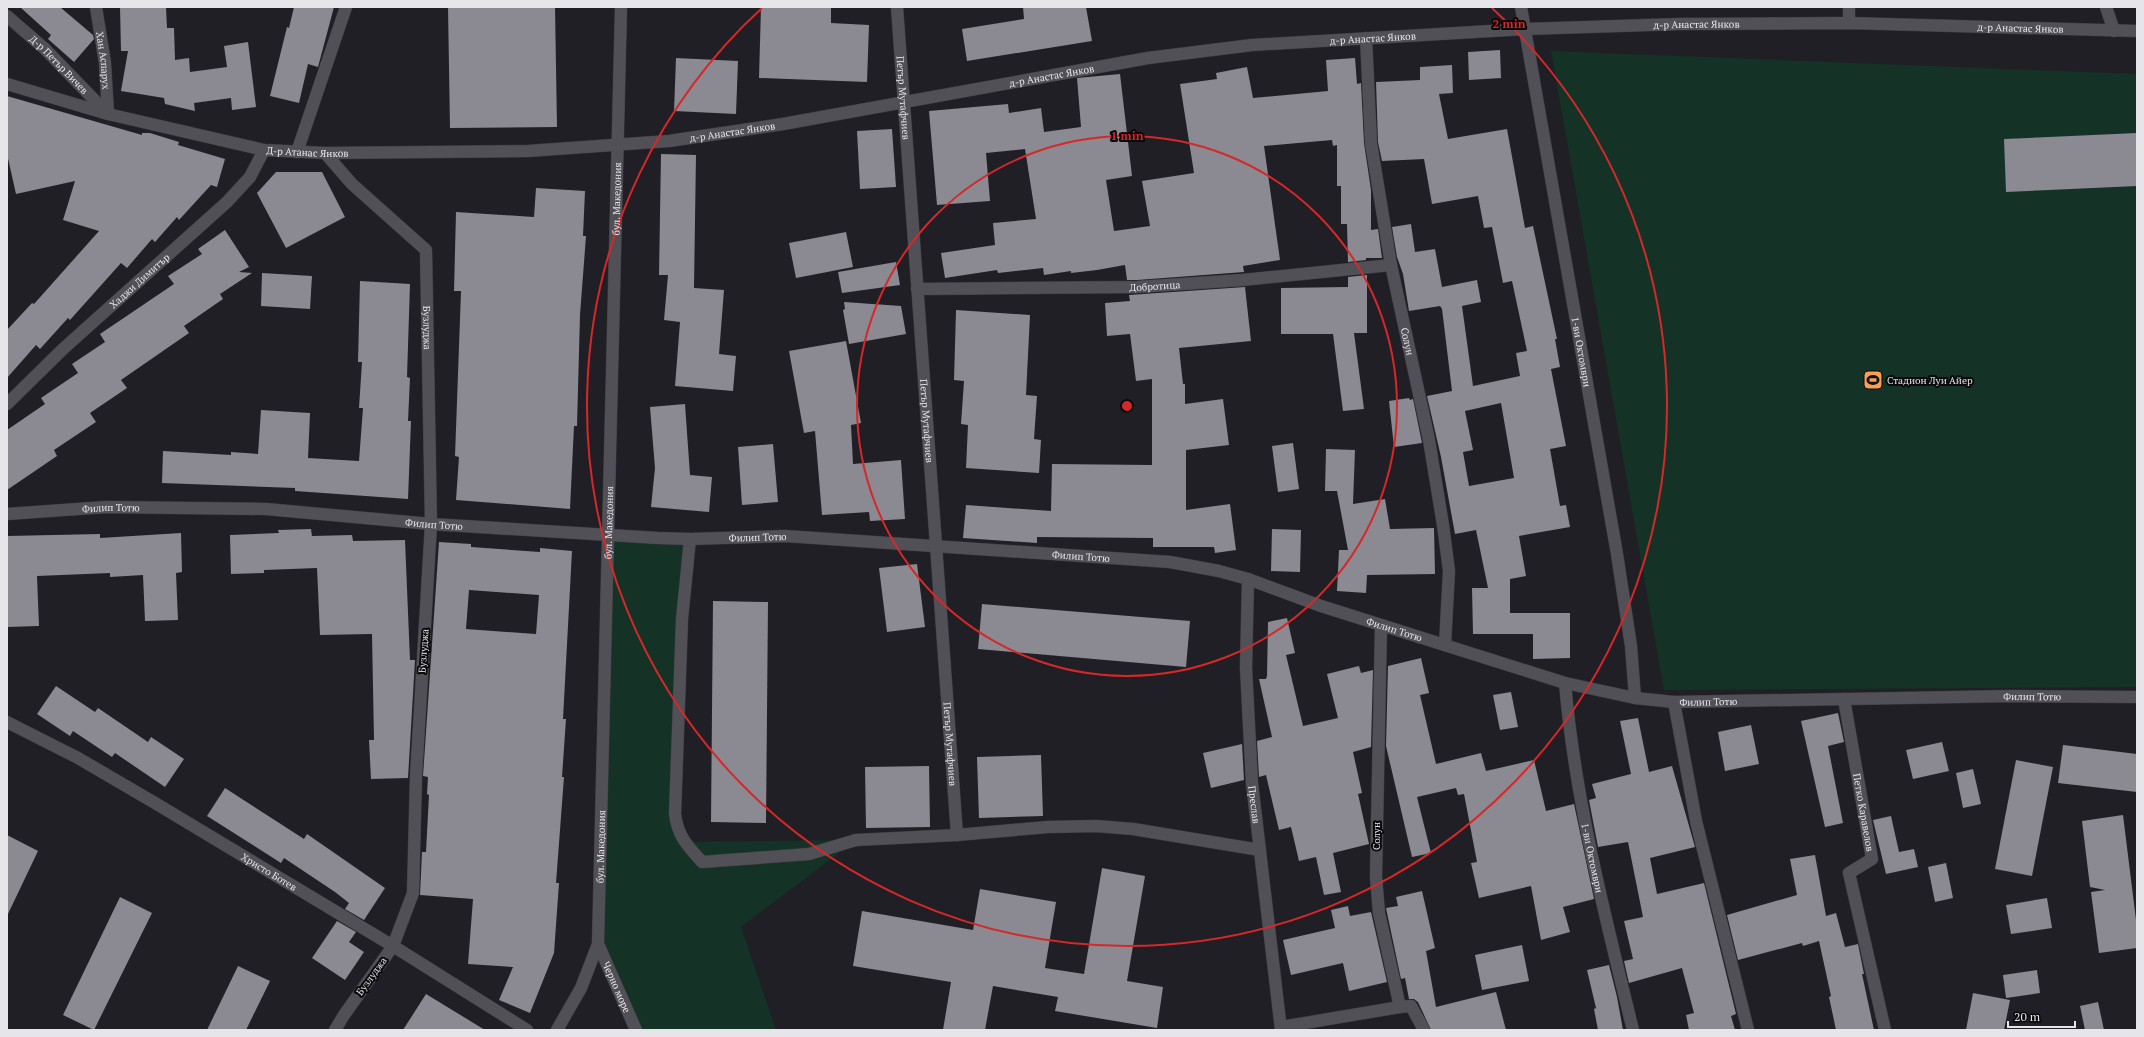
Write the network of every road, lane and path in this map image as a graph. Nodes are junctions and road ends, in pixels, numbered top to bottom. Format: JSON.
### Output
{"nodes":[{"id":1,"x":96,"y":7,"type":"edge"},
{"id":2,"x":346,"y":7,"type":"edge"},
{"id":3,"x":621,"y":7,"type":"edge"},
{"id":4,"x":896,"y":7,"type":"edge"},
{"id":5,"x":1521,"y":7,"type":"edge"},
{"id":6,"x":1849,"y":7,"type":"edge"},
{"id":7,"x":2106,"y":7,"type":"edge"},
{"id":8,"x":7,"y":16,"type":"edge"},
{"id":9,"x":1849,"y":22,"type":"junction"},
{"id":10,"x":1525,"y":29,"type":"junction"},
{"id":11,"x":2114,"y":31,"type":"junction"},
{"id":12,"x":2137,"y":31,"type":"edge"},
{"id":13,"x":1366,"y":38,"type":"junction"},
{"id":14,"x":7,"y":84,"type":"edge"},
{"id":15,"x":903,"y":102,"type":"junction"},
{"id":16,"x":108,"y":114,"type":"junction"},
{"id":17,"x":617,"y":146,"type":"junction"},
{"id":18,"x":264,"y":150,"type":"junction"},
{"id":19,"x":297,"y":152,"type":"junction"},
{"id":20,"x":325,"y":153,"type":"junction"},
{"id":21,"x":1391,"y":265,"type":"junction"},
{"id":22,"x":917,"y":289,"type":"junction"},
{"id":23,"x":7,"y":404,"type":"edge"},
{"id":24,"x":7,"y":514,"type":"edge"},
{"id":25,"x":431,"y":524,"type":"junction"},
{"id":26,"x":608,"y":534,"type":"junction"},
{"id":27,"x":690,"y":539,"type":"junction"},
{"id":28,"x":937,"y":547,"type":"junction"},
{"id":29,"x":1248,"y":579,"type":"junction"},
{"id":30,"x":1381,"y":625,"type":"junction"},
{"id":31,"x":1445,"y":645,"type":"junction"},
{"id":32,"x":1565,"y":683,"type":"junction"},
{"id":33,"x":2137,"y":697,"type":"edge"},
{"id":34,"x":1635,"y":698,"type":"junction"},
{"id":35,"x":1844,"y":699,"type":"junction"},
{"id":36,"x":1674,"y":702,"type":"junction"},
{"id":37,"x":7,"y":722,"type":"edge"},
{"id":38,"x":957,"y":835,"type":"junction"},
{"id":39,"x":1260,"y":850,"type":"junction"},
{"id":40,"x":598,"y":944,"type":"junction"},
{"id":41,"x":393,"y":946,"type":"junction"},
{"id":42,"x":1400,"y":1007,"type":"junction"},
{"id":43,"x":1281,"y":1029,"type":"edge"},
{"id":44,"x":335,"y":1030,"type":"edge"},
{"id":45,"x":527,"y":1030,"type":"edge"},
{"id":46,"x":557,"y":1030,"type":"edge"},
{"id":47,"x":636,"y":1030,"type":"edge"},
{"id":48,"x":1424,"y":1030,"type":"edge"},
{"id":49,"x":1632,"y":1030,"type":"edge"},
{"id":50,"x":1748,"y":1030,"type":"edge"},
{"id":51,"x":1886,"y":1030,"type":"edge"}],
"edges":[{"from":1,"to":16,"type":"street","name":"Хан Аспарух"},
{"from":2,"to":19,"type":"street"},
{"from":3,"to":17,"type":"street","name":"бул. Македония"},
{"from":4,"to":15,"type":"street","name":"Петър Мутафчиев"},
{"from":5,"to":10,"type":"street","name":"1-ви Октомври"},
{"from":6,"to":9,"type":"street"},
{"from":7,"to":11,"type":"street"},
{"from":8,"to":16,"type":"street","name":"Д-р Петър Вичев"},
{"from":9,"to":10,"type":"street","name":"д-р Анастас Янков"},
{"from":9,"to":11,"type":"street","name":"д-р Анастас Янков"},
{"from":10,"to":13,"type":"street","name":"д-р Анастас Янков"},
{"from":10,"to":34,"type":"street","name":"1-ви Октомври"},
{"from":11,"to":12,"type":"street","name":"д-р Анастас Янков"},
{"from":13,"to":15,"type":"street","name":"д-р Анастас Янков"},
{"from":13,"to":21,"type":"street","name":"Солун"},
{"from":14,"to":16,"type":"street","name":"Д-р Атанас Янков"},
{"from":15,"to":17,"type":"street","name":"д-р Анастас Янков"},
{"from":15,"to":22,"type":"street","name":"Петър Мутафчиев"},
{"from":16,"to":18,"type":"street","name":"Д-р Атанас Янков"},
{"from":17,"to":20,"type":"street","name":"Д-р Атанас Янков"},
{"from":17,"to":26,"type":"street","name":"бул. Македония"},
{"from":18,"to":19,"type":"street","name":"Д-р Атанас Янков"},
{"from":18,"to":23,"type":"street","name":"Хаджи Димитър"},
{"from":19,"to":20,"type":"street","name":"Д-р Атанас Янков"},
{"from":20,"to":25,"type":"street","name":"Бузлуджа"},
{"from":21,"to":22,"type":"street","name":"Добротица"},
{"from":21,"to":31,"type":"street","name":"Солун"},
{"from":22,"to":28,"type":"street","name":"Петър Мутафчиев"},
{"from":24,"to":25,"type":"street","name":"Филип Тотю"},
{"from":25,"to":26,"type":"street","name":"Филип Тотю"},
{"from":25,"to":41,"type":"street","name":"Бузлуджа"},
{"from":26,"to":27,"type":"street","name":"Филип Тотю"},
{"from":26,"to":40,"type":"street","name":"бул. Македония"},
{"from":27,"to":28,"type":"street","name":"Филип Тотю"},
{"from":27,"to":38,"type":"street"},
{"from":28,"to":29,"type":"street","name":"Филип Тотю"},
{"from":28,"to":38,"type":"street","name":"Петър Мутафчиев"},
{"from":29,"to":30,"type":"street","name":"Филип Тотю"},
{"from":29,"to":39,"type":"street","name":"Преслав"},
{"from":30,"to":31,"type":"street","name":"Филип Тотю"},
{"from":30,"to":42,"type":"street","name":"Солун"},
{"from":31,"to":32,"type":"street","name":"Филип Тотю"},
{"from":32,"to":34,"type":"street","name":"Филип Тотю"},
{"from":32,"to":49,"type":"street","name":"1-ви Октомври"},
{"from":33,"to":35,"type":"street","name":"Филип Тотю"},
{"from":34,"to":36,"type":"street","name":"Филип Тотю"},
{"from":35,"to":36,"type":"street","name":"Филип Тотю"},
{"from":35,"to":51,"type":"street","name":"Петко Каравелов"},
{"from":36,"to":50,"type":"street"},
{"from":37,"to":41,"type":"street","name":"Христо Ботев"},
{"from":38,"to":39,"type":"street"},
{"from":39,"to":43,"type":"street","name":"Преслав"},
{"from":40,"to":46,"type":"street","name":"бул. Македония"},
{"from":40,"to":47,"type":"street","name":"Черно море"},
{"from":41,"to":44,"type":"street","name":"Бузлуджа"},
{"from":41,"to":45,"type":"street","name":"Христо Ботев"},
{"from":42,"to":43,"type":"street"},
{"from":42,"to":48,"type":"street"}]}
